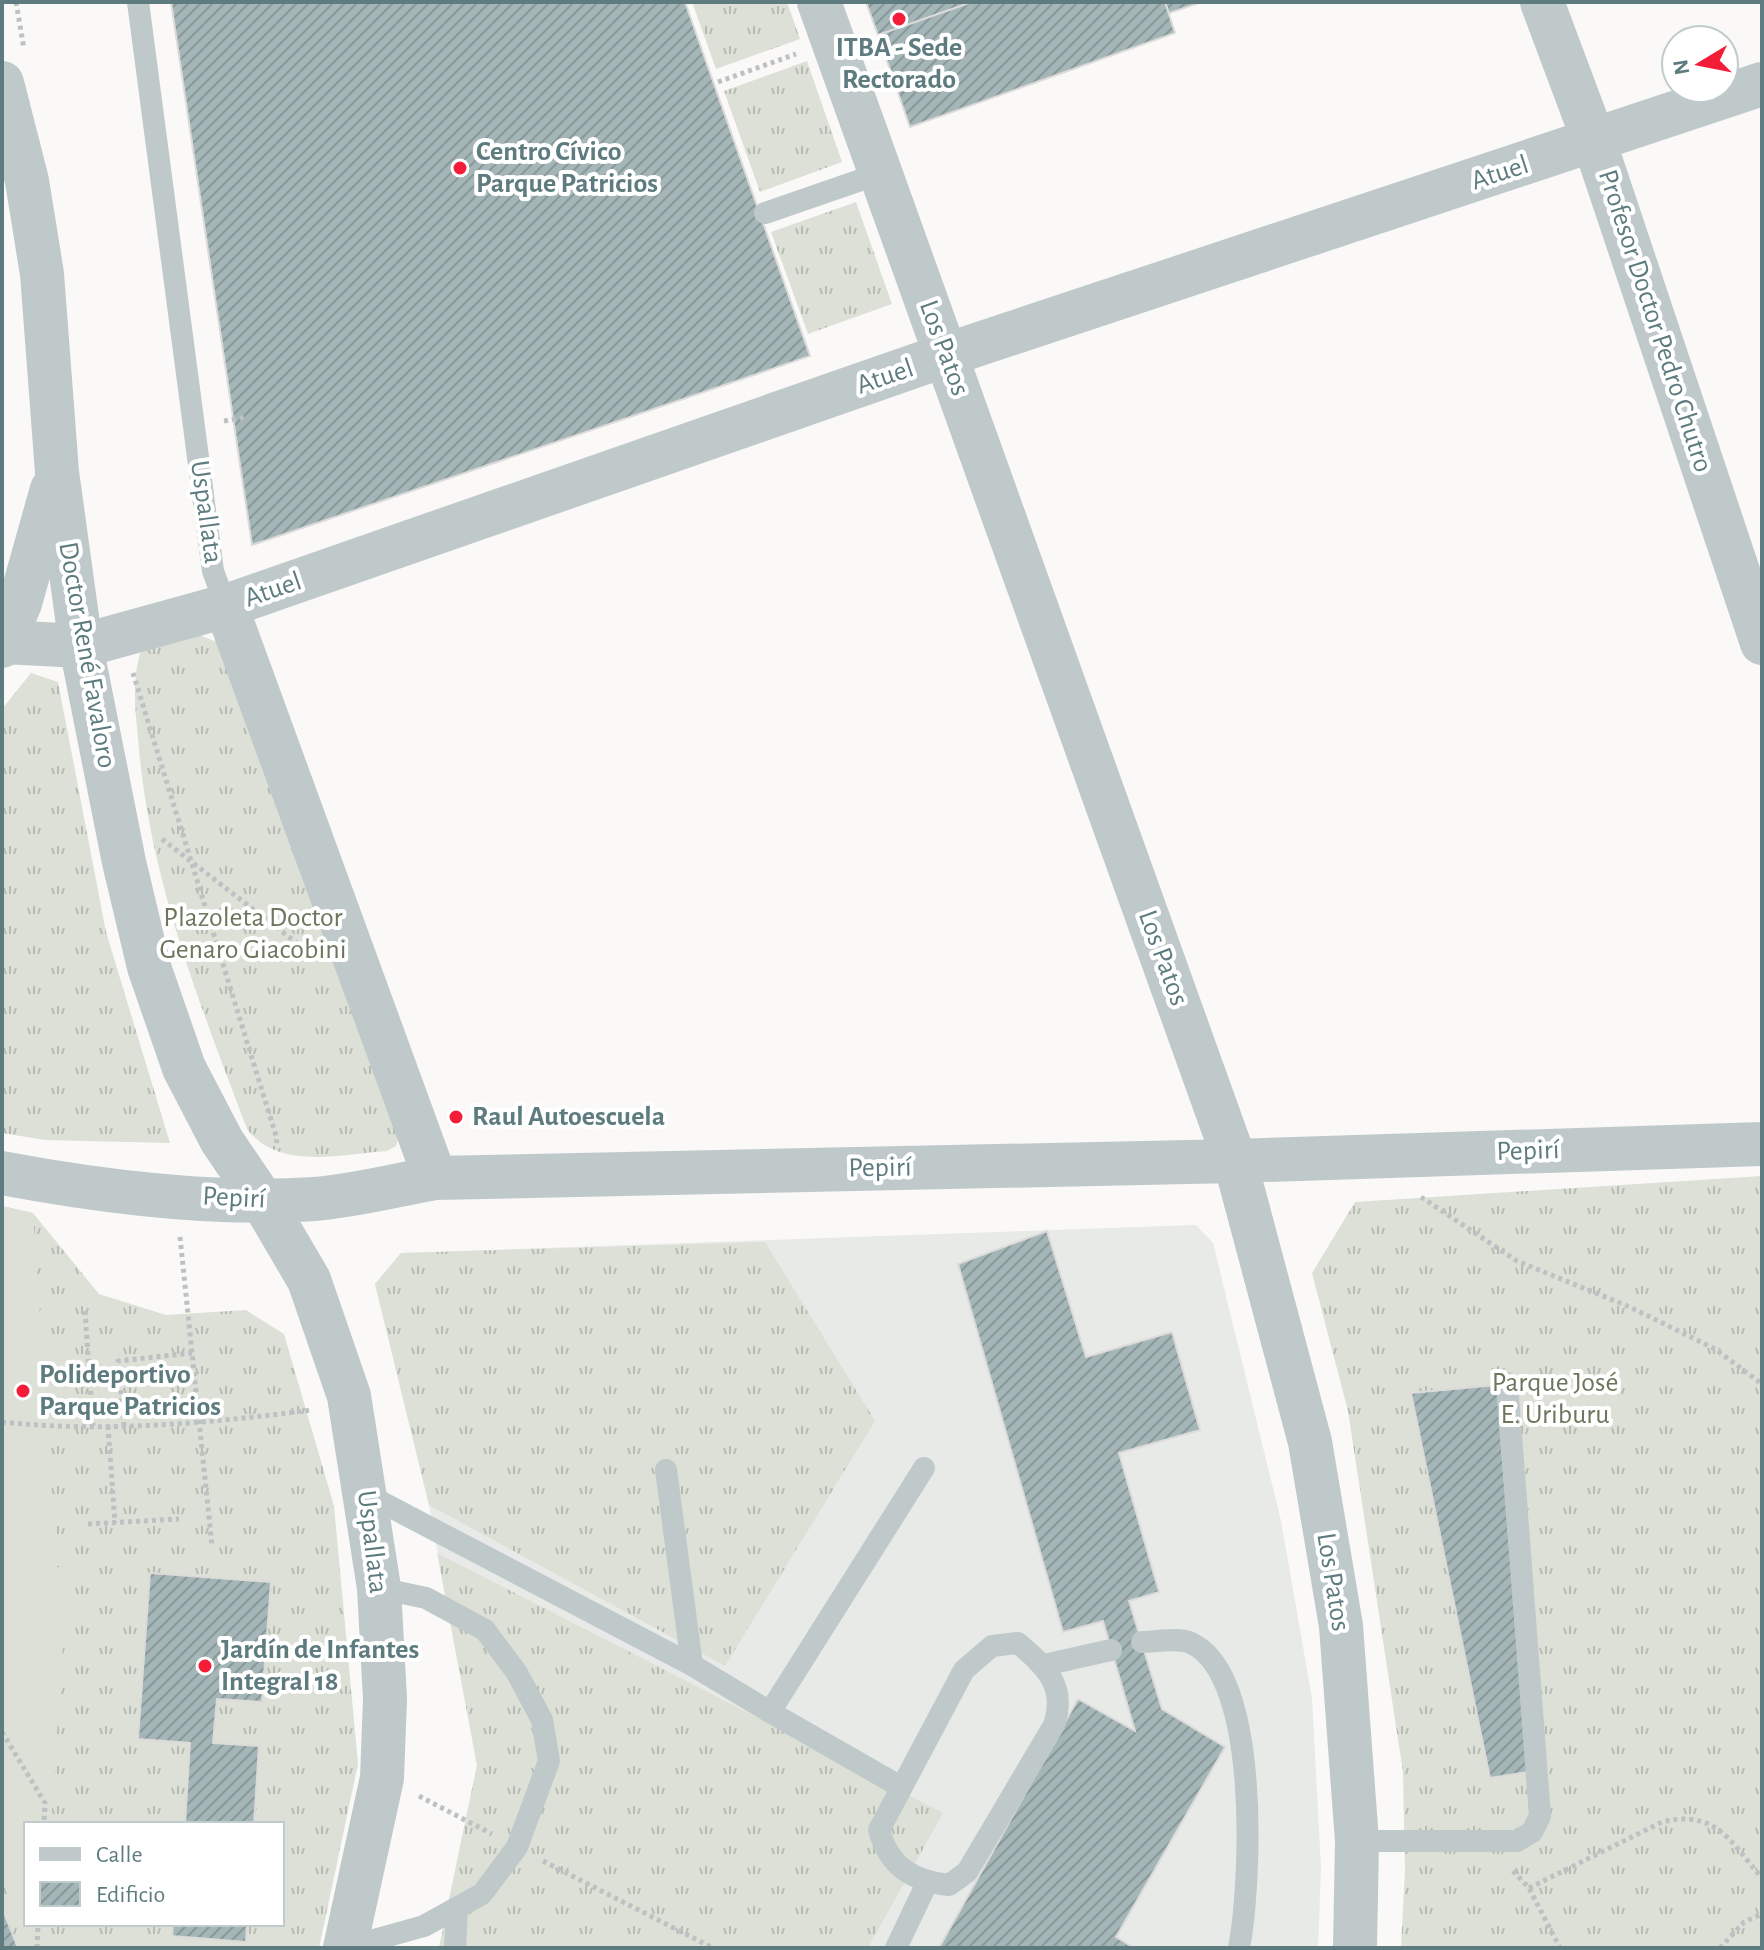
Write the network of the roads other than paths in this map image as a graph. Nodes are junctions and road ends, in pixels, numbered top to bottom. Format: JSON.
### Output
{"nodes":[{"id":1,"x":138,"y":2,"type":"edge"},
{"id":2,"x":1542,"y":2,"type":"edge"},
{"id":3,"x":826,"y":22,"type":"edge"},
{"id":4,"x":2,"y":83,"type":"edge"},
{"id":5,"x":1762,"y":84,"type":"edge"},
{"id":6,"x":1594,"y":141,"type":"junction"},
{"id":7,"x":881,"y":173,"type":"junction"},
{"id":8,"x":765,"y":213,"type":"dead end"},
{"id":9,"x":946,"y":355,"type":"junction"},
{"id":10,"x":57,"y":472,"type":"junction"},
{"id":11,"x":226,"y":606,"type":"junction"},
{"id":12,"x":1762,"y":643,"type":"edge"},
{"id":13,"x":3,"y":644,"type":"edge"},
{"id":14,"x":81,"y":646,"type":"junction"},
{"id":15,"x":1762,"y":1144,"type":"edge"},
{"id":16,"x":1235,"y":1161,"type":"junction"},
{"id":17,"x":2,"y":1173,"type":"edge"},
{"id":18,"x":435,"y":1178,"type":"junction"},
{"id":19,"x":262,"y":1200,"type":"junction"},
{"id":20,"x":1507,"y":1383,"type":"dead end"},
{"id":21,"x":924,"y":1468,"type":"dead end"},
{"id":22,"x":666,"y":1470,"type":"dead end"},
{"id":23,"x":366,"y":1494,"type":"junction"},
{"id":24,"x":379,"y":1588,"type":"junction"},
{"id":25,"x":1142,"y":1642,"type":"dead end"},
{"id":26,"x":1111,"y":1650,"type":"dead end"},
{"id":27,"x":692,"y":1665,"type":"junction"},
{"id":28,"x":1044,"y":1665,"type":"junction"},
{"id":29,"x":770,"y":1712,"type":"junction"},
{"id":30,"x":901,"y":1787,"type":"junction"},
{"id":31,"x":1357,"y":1841,"type":"junction"},
{"id":32,"x":927,"y":1883,"type":"junction"},
{"id":33,"x":457,"y":1908,"type":"junction"},
{"id":34,"x":345,"y":1948,"type":"edge"},
{"id":35,"x":455,"y":1948,"type":"edge"},
{"id":36,"x":896,"y":1948,"type":"edge"},
{"id":37,"x":1239,"y":1948,"type":"edge"},
{"id":38,"x":1355,"y":1948,"type":"edge"}],
"edges":[{"from":1,"to":11,"type":"lane","name":"Uspallata"},
{"from":2,"to":6,"type":"street","name":"Profesor Doctor Pedro Chutro"},
{"from":3,"to":7,"type":"street","name":"Los Patos"},
{"from":4,"to":10,"type":"street","name":"Doctor René Favaloro"},
{"from":5,"to":6,"type":"street","name":"Atuel"},
{"from":6,"to":9,"type":"street","name":"Atuel"},
{"from":6,"to":12,"type":"street","name":"Profesor Doctor Pedro Chutro"},
{"from":7,"to":8,"type":"lane"},
{"from":7,"to":9,"type":"street","name":"Los Patos"},
{"from":9,"to":11,"type":"street","name":"Atuel"},
{"from":9,"to":16,"type":"street","name":"Los Patos"},
{"from":10,"to":13,"type":"street"},
{"from":10,"to":14,"type":"street","name":"Doctor René Favaloro"},
{"from":11,"to":14,"type":"street","name":"Atuel"},
{"from":11,"to":18,"type":"street","name":"Uspallata"},
{"from":13,"to":14,"type":"street","name":"Atuel"},
{"from":14,"to":19,"type":"street","name":"Doctor René Favaloro"},
{"from":15,"to":16,"type":"street","name":"Pepirí"},
{"from":16,"to":18,"type":"street","name":"Pepirí"},
{"from":16,"to":31,"type":"street","name":"Los Patos"},
{"from":17,"to":19,"type":"street","name":"Pepirí"},
{"from":18,"to":19,"type":"street","name":"Pepirí"},
{"from":19,"to":23,"type":"street","name":"Uspallata"},
{"from":20,"to":31,"type":"lane"},
{"from":21,"to":29,"type":"lane"},
{"from":22,"to":27,"type":"lane"},
{"from":23,"to":24,"type":"street","name":"Uspallata"},
{"from":23,"to":27,"type":"lane"},
{"from":24,"to":33,"type":"lane"},
{"from":24,"to":34,"type":"street","name":"Uspallata"},
{"from":25,"to":37,"type":"lane"},
{"from":26,"to":28,"type":"lane"},
{"from":27,"to":29,"type":"lane"},
{"from":28,"to":30,"type":"lane"},
{"from":28,"to":32,"type":"lane"},
{"from":29,"to":30,"type":"lane"},
{"from":30,"to":32,"type":"lane"},
{"from":31,"to":38,"type":"street","name":"Los Patos"},
{"from":32,"to":36,"type":"lane"},
{"from":33,"to":34,"type":"lane"},
{"from":33,"to":35,"type":"lane"}]}
